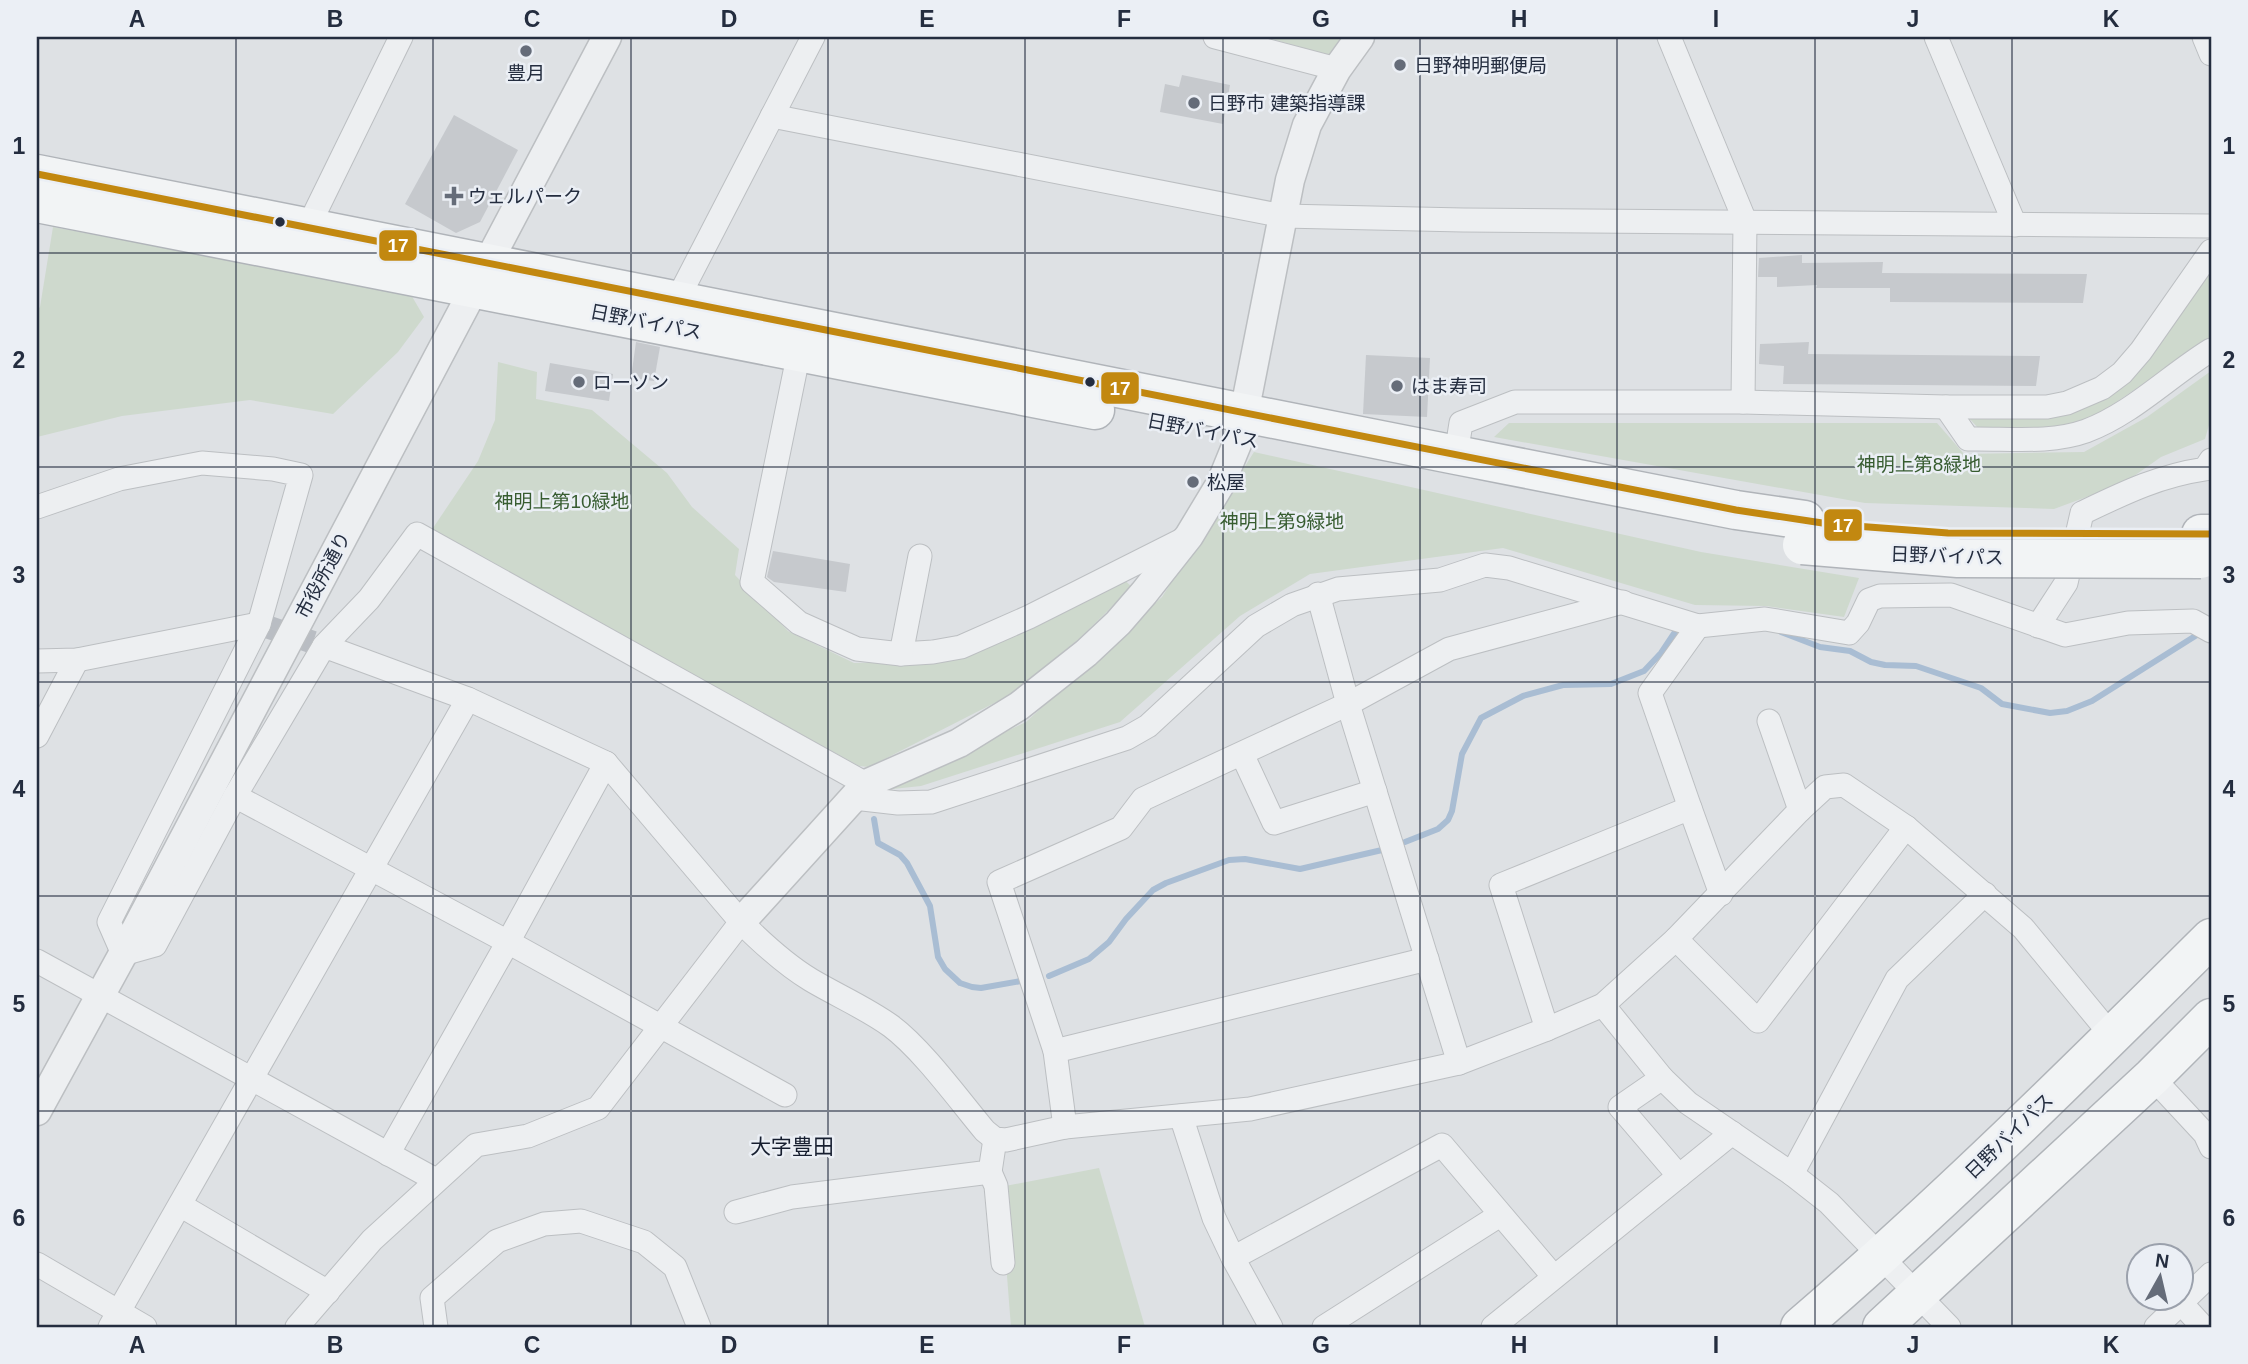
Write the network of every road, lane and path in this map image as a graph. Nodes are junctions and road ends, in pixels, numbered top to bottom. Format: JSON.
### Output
{"nodes":[{"id":1,"x":401,"y":37,"type":"edge"},
{"id":2,"x":607,"y":37,"type":"edge"},
{"id":3,"x":813,"y":37,"type":"edge"},
{"id":4,"x":1215,"y":37,"type":"edge"},
{"id":5,"x":1360,"y":37,"type":"edge"},
{"id":6,"x":1669,"y":37,"type":"edge"},
{"id":7,"x":1936,"y":37,"type":"edge"},
{"id":8,"x":2204,"y":37,"type":"edge"},
{"id":9,"x":2211,"y":54,"type":"edge"},
{"id":10,"x":1337,"y":69,"type":"junction"},
{"id":11,"x":772,"y":116,"type":"junction"},
{"id":12,"x":37,"y":174,"type":"edge"},
{"id":13,"x":37,"y":203,"type":"edge"},
{"id":14,"x":1283,"y":216,"type":"junction"},
{"id":15,"x":1745,"y":221,"type":"junction"},
{"id":16,"x":2015,"y":225,"type":"junction"},
{"id":17,"x":2211,"y":226,"type":"edge"},
{"id":18,"x":308,"y":227,"type":"junction"},
{"id":19,"x":2211,"y":251,"type":"edge"},
{"id":20,"x":482,"y":276,"type":"junction"},
{"id":21,"x":677,"y":300,"type":"junction"},
{"id":22,"x":2211,"y":350,"type":"edge"},
{"id":23,"x":799,"y":352,"type":"junction"},
{"id":24,"x":1743,"y":402,"type":"junction"},
{"id":25,"x":1946,"y":407,"type":"junction"},
{"id":26,"x":1242,"y":426,"type":"junction"},
{"id":27,"x":1456,"y":455,"type":"junction"},
{"id":28,"x":2211,"y":460,"type":"edge"},
{"id":29,"x":37,"y":507,"type":"edge"},
{"id":30,"x":1803,"y":533,"type":"junction"},
{"id":31,"x":1189,"y":536,"type":"junction"},
{"id":32,"x":2206,"y":546,"type":"edge"},
{"id":33,"x":920,"y":556,"type":"dead end"},
{"id":34,"x":1318,"y":594,"type":"junction"},
{"id":35,"x":1623,"y":602,"type":"junction"},
{"id":36,"x":259,"y":624,"type":"junction"},
{"id":37,"x":1699,"y":626,"type":"junction"},
{"id":38,"x":2038,"y":626,"type":"junction"},
{"id":39,"x":2211,"y":631,"type":"edge"},
{"id":40,"x":324,"y":646,"type":"junction"},
{"id":41,"x":901,"y":654,"type":"junction"},
{"id":42,"x":77,"y":660,"type":"junction"},
{"id":43,"x":37,"y":661,"type":"edge"},
{"id":44,"x":468,"y":699,"type":"junction"},
{"id":45,"x":1348,"y":704,"type":"junction"},
{"id":46,"x":1769,"y":721,"type":"dead end"},
{"id":47,"x":37,"y":736,"type":"edge"},
{"id":48,"x":1242,"y":754,"type":"junction"},
{"id":49,"x":606,"y":763,"type":"junction"},
{"id":50,"x":860,"y":791,"type":"junction"},
{"id":51,"x":1375,"y":791,"type":"junction"},
{"id":52,"x":235,"y":796,"type":"junction"},
{"id":53,"x":1690,"y":808,"type":"junction"},
{"id":54,"x":1800,"y":810,"type":"junction"},
{"id":55,"x":1906,"y":827,"type":"junction"},
{"id":56,"x":371,"y":869,"type":"junction"},
{"id":57,"x":1721,"y":894,"type":"junction"},
{"id":58,"x":1985,"y":894,"type":"junction"},
{"id":59,"x":741,"y":922,"type":"junction"},
{"id":60,"x":2211,"y":938,"type":"edge"},
{"id":61,"x":1676,"y":939,"type":"junction"},
{"id":62,"x":508,"y":942,"type":"junction"},
{"id":63,"x":123,"y":954,"type":"junction"},
{"id":64,"x":1427,"y":959,"type":"junction"},
{"id":65,"x":37,"y":961,"type":"edge"},
{"id":66,"x":101,"y":996,"type":"junction"},
{"id":67,"x":1603,"y":1006,"type":"junction"},
{"id":68,"x":2211,"y":1018,"type":"edge"},
{"id":69,"x":662,"y":1026,"type":"junction"},
{"id":70,"x":1548,"y":1029,"type":"junction"},
{"id":71,"x":2112,"y":1036,"type":"junction"},
{"id":72,"x":1055,"y":1051,"type":"junction"},
{"id":73,"x":1459,"y":1063,"type":"junction"},
{"id":74,"x":2152,"y":1077,"type":"junction"},
{"id":75,"x":1662,"y":1078,"type":"junction"},
{"id":76,"x":252,"y":1079,"type":"junction"},
{"id":77,"x":785,"y":1095,"type":"dead end"},
{"id":78,"x":37,"y":1111,"type":"edge"},
{"id":79,"x":1181,"y":1116,"type":"junction"},
{"id":80,"x":1065,"y":1127,"type":"junction"},
{"id":81,"x":1732,"y":1132,"type":"junction"},
{"id":82,"x":995,"y":1139,"type":"junction"},
{"id":83,"x":2211,"y":1147,"type":"edge"},
{"id":84,"x":388,"y":1154,"type":"junction"},
{"id":85,"x":990,"y":1172,"type":"junction"},
{"id":86,"x":1791,"y":1174,"type":"junction"},
{"id":87,"x":1679,"y":1176,"type":"junction"},
{"id":88,"x":436,"y":1180,"type":"junction"},
{"id":89,"x":180,"y":1205,"type":"junction"},
{"id":90,"x":736,"y":1212,"type":"dead end"},
{"id":91,"x":1500,"y":1214,"type":"junction"},
{"id":92,"x":1233,"y":1258,"type":"junction"},
{"id":93,"x":1881,"y":1258,"type":"junction"},
{"id":94,"x":1003,"y":1263,"type":"dead end"},
{"id":95,"x":37,"y":1264,"type":"edge"},
{"id":96,"x":2211,"y":1274,"type":"edge"},
{"id":97,"x":1554,"y":1277,"type":"junction"},
{"id":98,"x":2196,"y":1288,"type":"edge"},
{"id":99,"x":328,"y":1292,"type":"junction"},
{"id":100,"x":1918,"y":1295,"type":"junction"},
{"id":101,"x":2171,"y":1312,"type":"edge"},
{"id":102,"x":2189,"y":1312,"type":"edge"},
{"id":103,"x":115,"y":1319,"type":"edge"},
{"id":104,"x":145,"y":1327,"type":"edge"},
{"id":105,"x":298,"y":1327,"type":"edge"},
{"id":106,"x":436,"y":1327,"type":"edge"},
{"id":107,"x":699,"y":1327,"type":"edge"},
{"id":108,"x":1271,"y":1327,"type":"edge"},
{"id":109,"x":1324,"y":1327,"type":"edge"},
{"id":110,"x":1493,"y":1327,"type":"edge"},
{"id":111,"x":1800,"y":1327,"type":"edge"},
{"id":112,"x":1882,"y":1327,"type":"edge"},
{"id":113,"x":1949,"y":1327,"type":"edge"},
{"id":114,"x":2155,"y":1327,"type":"edge"},
{"id":115,"x":2203,"y":1327,"type":"edge"}],
"edges":[{"from":1,"to":18,"type":"street"},
{"from":2,"to":20,"type":"street","name":"市役所通り"},
{"from":3,"to":11,"type":"street"},
{"from":4,"to":10,"type":"street"},
{"from":5,"to":10,"type":"street"},
{"from":6,"to":15,"type":"street"},
{"from":7,"to":16,"type":"street"},
{"from":8,"to":9,"type":"street"},
{"from":10,"to":14,"type":"street"},
{"from":11,"to":14,"type":"street"},
{"from":11,"to":21,"type":"street"},
{"from":12,"to":18,"type":"highway","name":"日野バイパス"},
{"from":13,"to":20,"type":"highway","name":"日野バイパス"},
{"from":14,"to":15,"type":"street"},
{"from":14,"to":26,"type":"street"},
{"from":15,"to":16,"type":"street"},
{"from":15,"to":24,"type":"street"},
{"from":16,"to":17,"type":"street"},
{"from":18,"to":20,"type":"highway","name":"日野バイパス"},
{"from":19,"to":25,"type":"street"},
{"from":20,"to":21,"type":"highway","name":"日野バイパス"},
{"from":20,"to":23,"type":"highway","name":"日野バイパス"},
{"from":20,"to":63,"type":"street","name":"市役所通り"},
{"from":21,"to":26,"type":"highway","name":"日野バイパス"},
{"from":22,"to":25,"type":"street"},
{"from":23,"to":26,"type":"highway","name":"日野バイパス"},
{"from":23,"to":41,"type":"street"},
{"from":24,"to":25,"type":"street"},
{"from":24,"to":27,"type":"street"},
{"from":26,"to":27,"type":"highway","name":"日野バイパス"},
{"from":26,"to":30,"type":"highway","name":"日野バイパス"},
{"from":26,"to":31,"type":"street"},
{"from":27,"to":30,"type":"highway","name":"日野バイパス"},
{"from":28,"to":38,"type":"street"},
{"from":29,"to":36,"type":"street"},
{"from":30,"to":32,"type":"highway","name":"日野バイパス"},
{"from":31,"to":41,"type":"street"},
{"from":31,"to":50,"type":"street"},
{"from":33,"to":41,"type":"street"},
{"from":34,"to":35,"type":"street"},
{"from":34,"to":45,"type":"street"},
{"from":34,"to":50,"type":"street"},
{"from":35,"to":37,"type":"street"},
{"from":35,"to":45,"type":"street"},
{"from":36,"to":42,"type":"street"},
{"from":36,"to":63,"type":"street"},
{"from":37,"to":38,"type":"street"},
{"from":37,"to":53,"type":"street"},
{"from":38,"to":39,"type":"street"},
{"from":40,"to":44,"type":"street"},
{"from":40,"to":50,"type":"street"},
{"from":40,"to":52,"type":"street"},
{"from":42,"to":43,"type":"street"},
{"from":42,"to":47,"type":"street"},
{"from":44,"to":49,"type":"street"},
{"from":44,"to":56,"type":"street"},
{"from":45,"to":48,"type":"street"},
{"from":45,"to":51,"type":"street"},
{"from":46,"to":54,"type":"street"},
{"from":48,"to":51,"type":"street"},
{"from":48,"to":72,"type":"street"},
{"from":49,"to":59,"type":"street"},
{"from":49,"to":62,"type":"street"},
{"from":50,"to":59,"type":"street"},
{"from":51,"to":64,"type":"street"},
{"from":52,"to":56,"type":"street"},
{"from":52,"to":63,"type":"street"},
{"from":53,"to":57,"type":"street"},
{"from":53,"to":70,"type":"street"},
{"from":54,"to":55,"type":"street"},
{"from":54,"to":57,"type":"street"},
{"from":55,"to":58,"type":"street"},
{"from":55,"to":61,"type":"street"},
{"from":56,"to":62,"type":"street"},
{"from":56,"to":76,"type":"street"},
{"from":57,"to":61,"type":"street"},
{"from":58,"to":71,"type":"street"},
{"from":58,"to":86,"type":"street"},
{"from":59,"to":69,"type":"street"},
{"from":59,"to":82,"type":"street"},
{"from":60,"to":71,"type":"highway","name":"日野バイパス"},
{"from":61,"to":67,"type":"street"},
{"from":62,"to":69,"type":"street"},
{"from":62,"to":84,"type":"street"},
{"from":63,"to":66,"type":"street","name":"市役所通り"},
{"from":64,"to":72,"type":"street"},
{"from":64,"to":73,"type":"street"},
{"from":65,"to":66,"type":"street"},
{"from":66,"to":76,"type":"street"},
{"from":66,"to":78,"type":"street","name":"市役所通り"},
{"from":67,"to":70,"type":"street"},
{"from":67,"to":75,"type":"street"},
{"from":68,"to":74,"type":"highway"},
{"from":69,"to":77,"type":"street"},
{"from":69,"to":88,"type":"street"},
{"from":70,"to":73,"type":"street"},
{"from":71,"to":93,"type":"highway","name":"日野バイパス"},
{"from":72,"to":80,"type":"street"},
{"from":73,"to":79,"type":"street"},
{"from":74,"to":83,"type":"street"},
{"from":74,"to":100,"type":"highway"},
{"from":75,"to":81,"type":"street"},
{"from":75,"to":87,"type":"street"},
{"from":76,"to":84,"type":"street"},
{"from":76,"to":89,"type":"street"},
{"from":79,"to":80,"type":"street"},
{"from":79,"to":92,"type":"street"},
{"from":80,"to":82,"type":"street"},
{"from":81,"to":86,"type":"street"},
{"from":81,"to":87,"type":"street"},
{"from":82,"to":85,"type":"street"},
{"from":84,"to":88,"type":"street"},
{"from":85,"to":90,"type":"street"},
{"from":85,"to":94,"type":"street"},
{"from":86,"to":93,"type":"street"},
{"from":87,"to":97,"type":"street"},
{"from":88,"to":99,"type":"street"},
{"from":89,"to":99,"type":"street"},
{"from":89,"to":103,"type":"street"},
{"from":91,"to":92,"type":"street"},
{"from":91,"to":97,"type":"street"},
{"from":91,"to":109,"type":"street"},
{"from":92,"to":108,"type":"street"},
{"from":93,"to":100,"type":"street"},
{"from":93,"to":111,"type":"highway","name":"日野バイパス"},
{"from":95,"to":103,"type":"street"},
{"from":96,"to":98,"type":"street"},
{"from":97,"to":110,"type":"street"},
{"from":99,"to":105,"type":"street"},
{"from":100,"to":112,"type":"highway"},
{"from":100,"to":113,"type":"street"},
{"from":101,"to":114,"type":"street"},
{"from":102,"to":115,"type":"street"},
{"from":103,"to":104,"type":"street"},
{"from":106,"to":107,"type":"street"}]}
